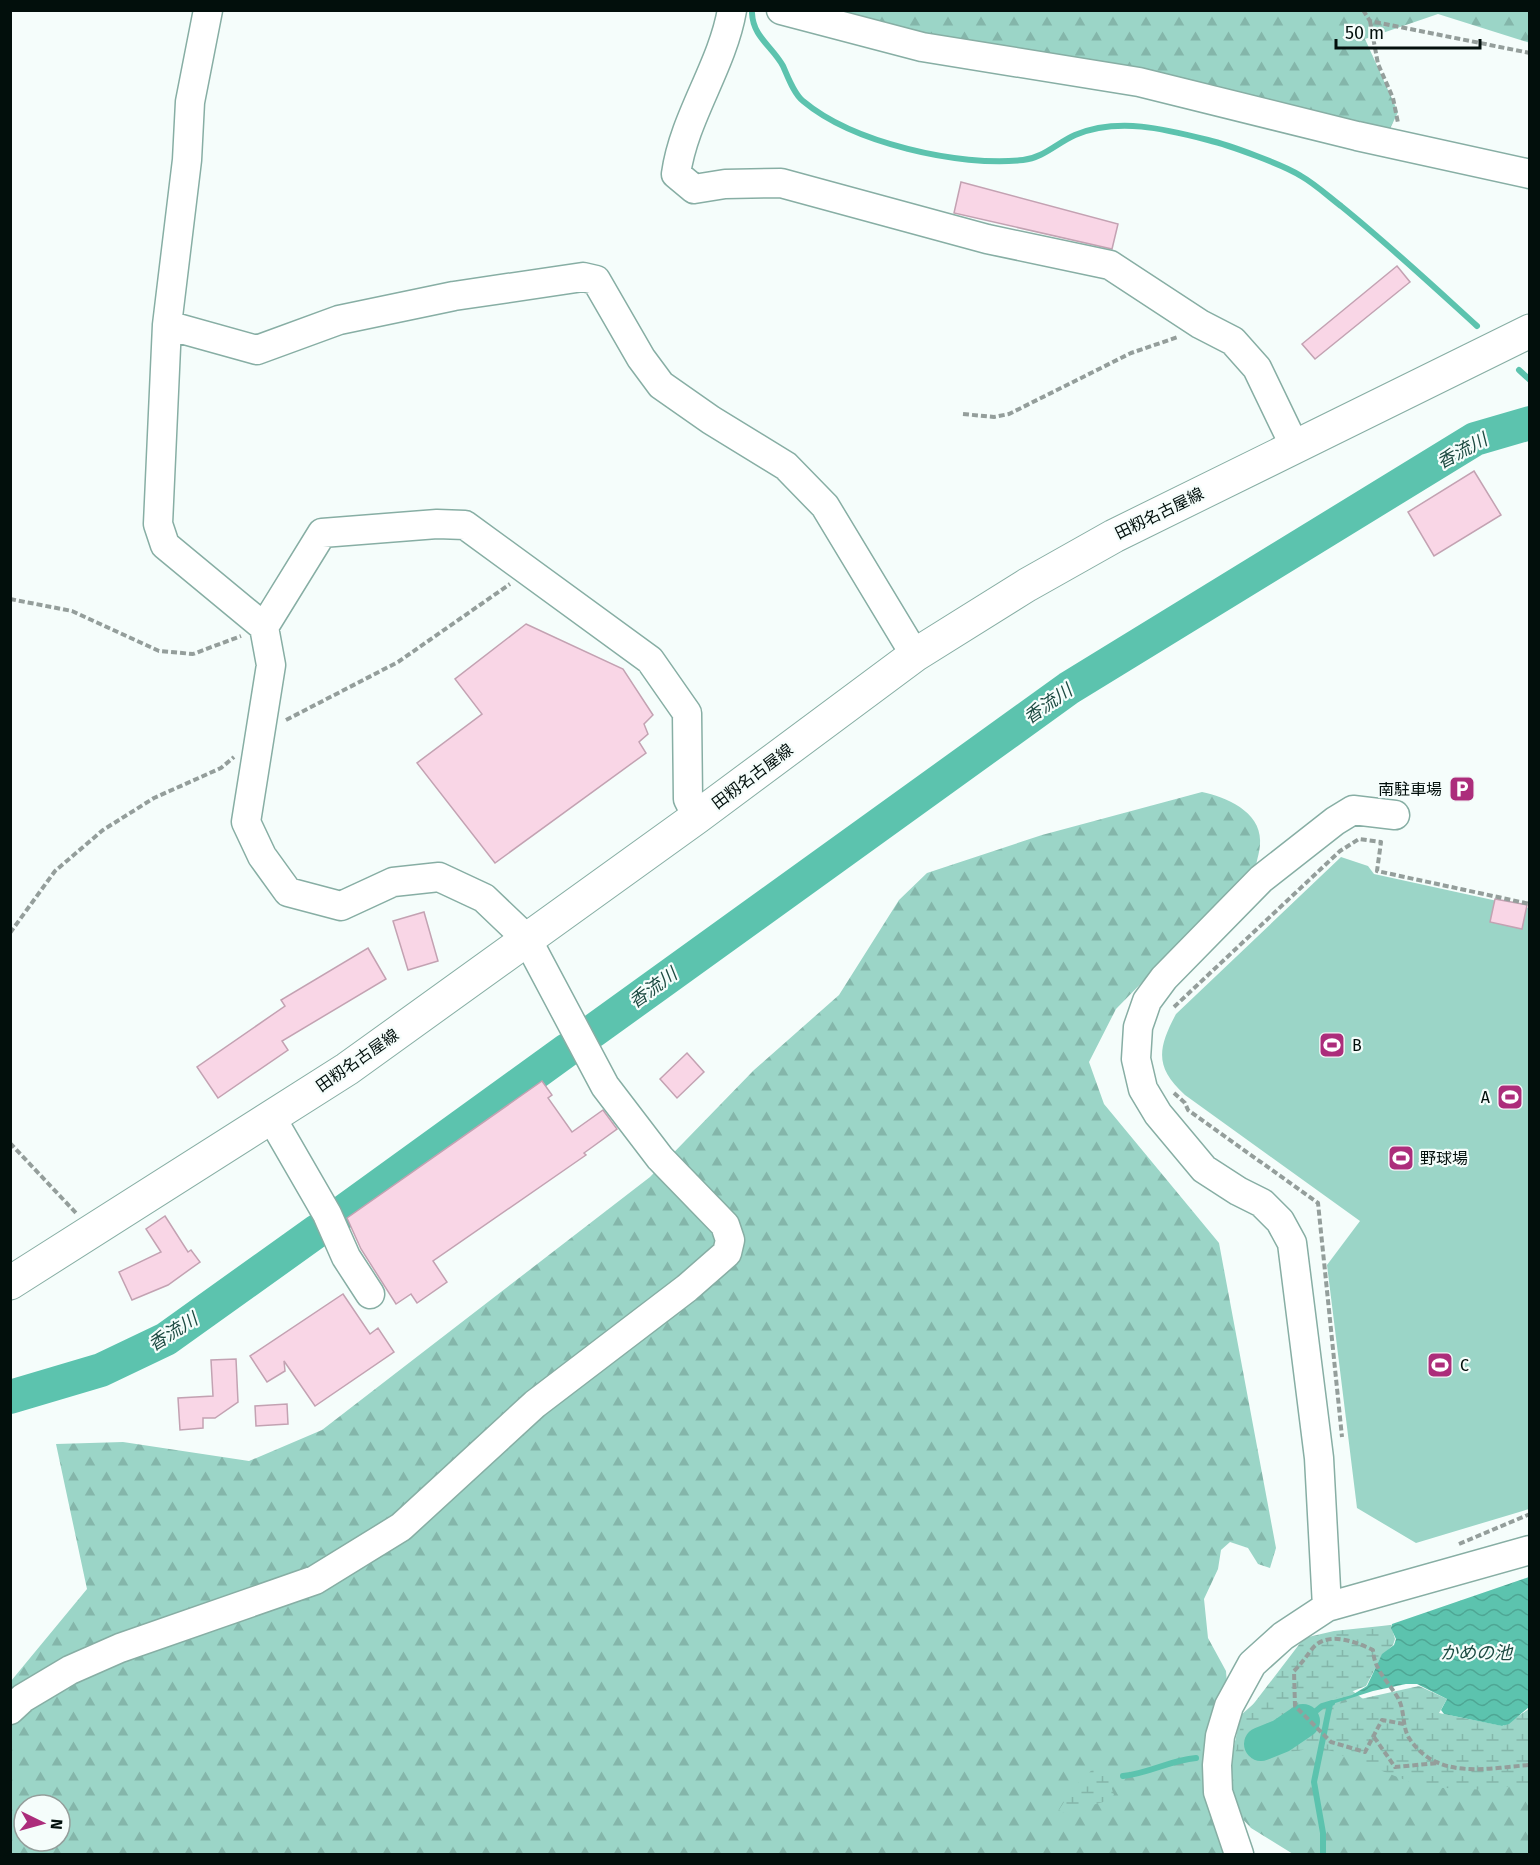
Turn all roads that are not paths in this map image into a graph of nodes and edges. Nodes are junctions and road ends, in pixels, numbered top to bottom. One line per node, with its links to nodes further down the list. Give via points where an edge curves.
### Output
1 (208, 10): 5 (street, via 190,102 188,160)
2 (732, 10): 7 (street, via 716,62 679,151 676,174 694,189 781,183 987,239 1110,265 1233,341 1257,368)
3 (781, 10): 4 (street, via 922,47 1139,82)
4 (1530, 174)
5 (167, 325): 8 (street, via 159,524 165,544); 9 (street, via 257,350 339,320 454,296 583,277 596,280 661,385 786,466 825,506)
6 (1530, 331): 7 (main road, 田籾名古屋線)
7 (1295, 447): 9 (main road, 田籾名古屋線, via 1114,536)
8 (264, 627): 11 (street, via 322,533 465,525 650,660 687,712 688,799); 12 (street, via 271,665 246,822 262,856 288,891 341,906 393,882 439,877 484,898)
9 (915, 655): 11 (main road, 田籾名古屋線)
10 (1395, 815): 17 (street, via 1353,810 1261,879 1164,978 1147,1000 1138,1027 1136,1059 1143,1089 1158,1114 1204,1168 1262,1203 1280,1221 1292,1243 1319,1458)
11 (697, 817): 12 (main road, 田籾名古屋線)
12 (527, 939): 13 (main road, 田籾名古屋線, via 347,1069); 18 (street, via 605,1086 660,1158 725,1225 730,1240 727,1252 687,1288 535,1404 400,1527 365,1550 315,1580 120,1648 70,1670)
13 (271, 1117): 14 (main road, 田籾名古屋線); 15 (street)
14 (10, 1283)
15 (370, 1294)
16 (1530, 1550): 17 (street)
17 (1327, 1607): 19 (street, via 1283,1636 1252,1664 1229,1706 1220,1736 1218,1792)
18 (10, 1710)
19 (1239, 1854)

